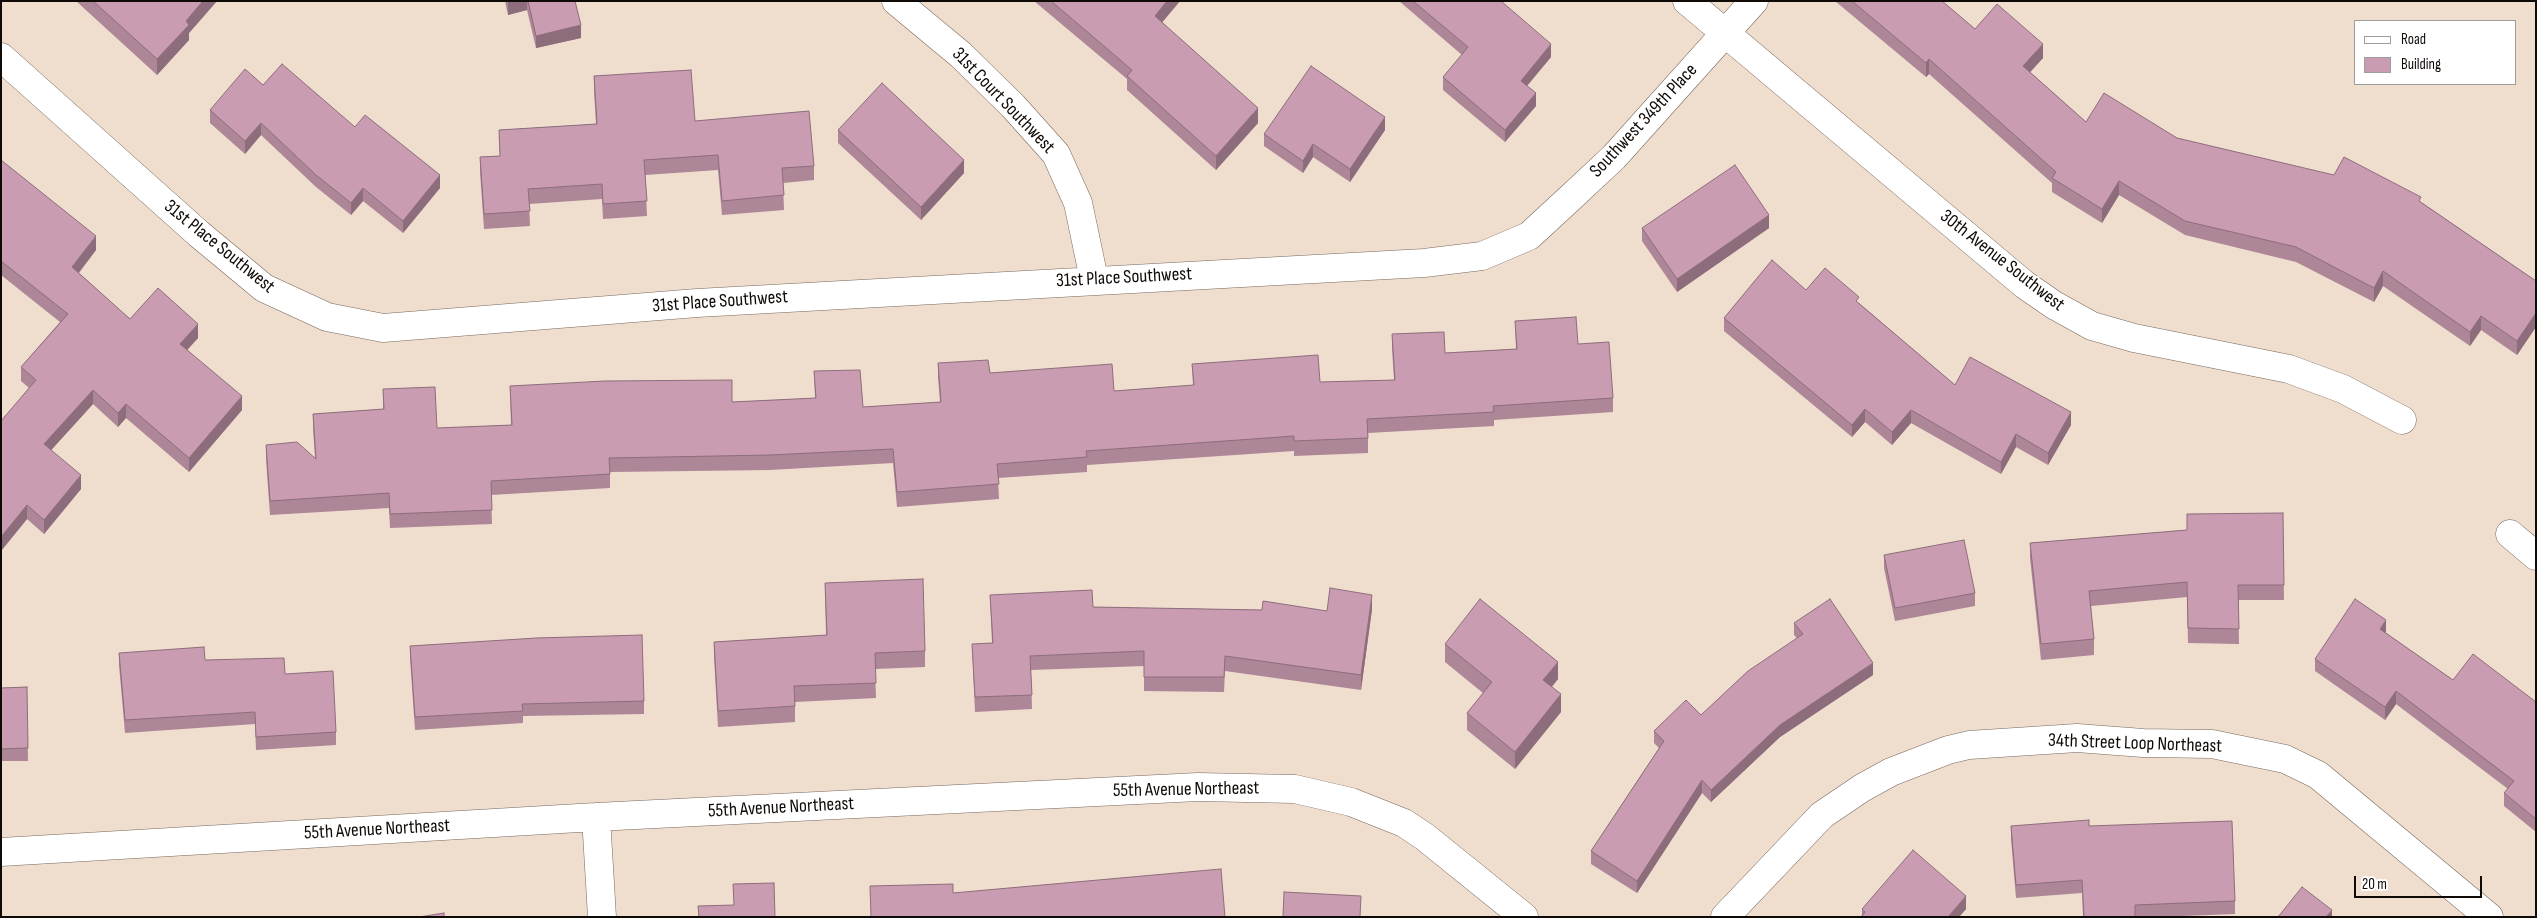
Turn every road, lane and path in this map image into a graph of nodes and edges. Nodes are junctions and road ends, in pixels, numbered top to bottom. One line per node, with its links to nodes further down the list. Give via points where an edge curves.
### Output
1 (896, 1): 7 (street, 31st Court Southwest, via 961,56 1056,154 1078,203)
2 (1687, 1): 4 (street, 30th Avenue Southwest)
3 (1754, 1): 4 (street, Southwest 349th Place)
4 (1725, 34): 6 (street, Southwest 349th Place, via 1614,157); 8 (street, 30th Avenue Southwest, via 2054,305 2092,326 2134,338 2289,369 2343,389)
5 (1, 57): 7 (street, 31st Place Southwest, via 264,288 327,317 383,328 697,303)
6 (1529, 236): 7 (street, 31st Place Southwest, via 1482,256 1424,263)
7 (1094, 279)
8 (2402, 420)
9 (2510, 534): 10 (street)
10 (2536, 556)
11 (596, 817): 12 (street, 55th Avenue Northeast); 13 (street); 14 (street, 55th Avenue Northeast, via 1198,787 1295,789 1350,802 1404,824 1425,837)
12 (1, 852)
13 (602, 917)
14 (1524, 917)
15 (1725, 917): 16 (street, 34th Street Loop Northeast, via 1822,815 1890,772 1969,745 2077,738 2212,744 2285,759 2318,776)
16 (2490, 917)

